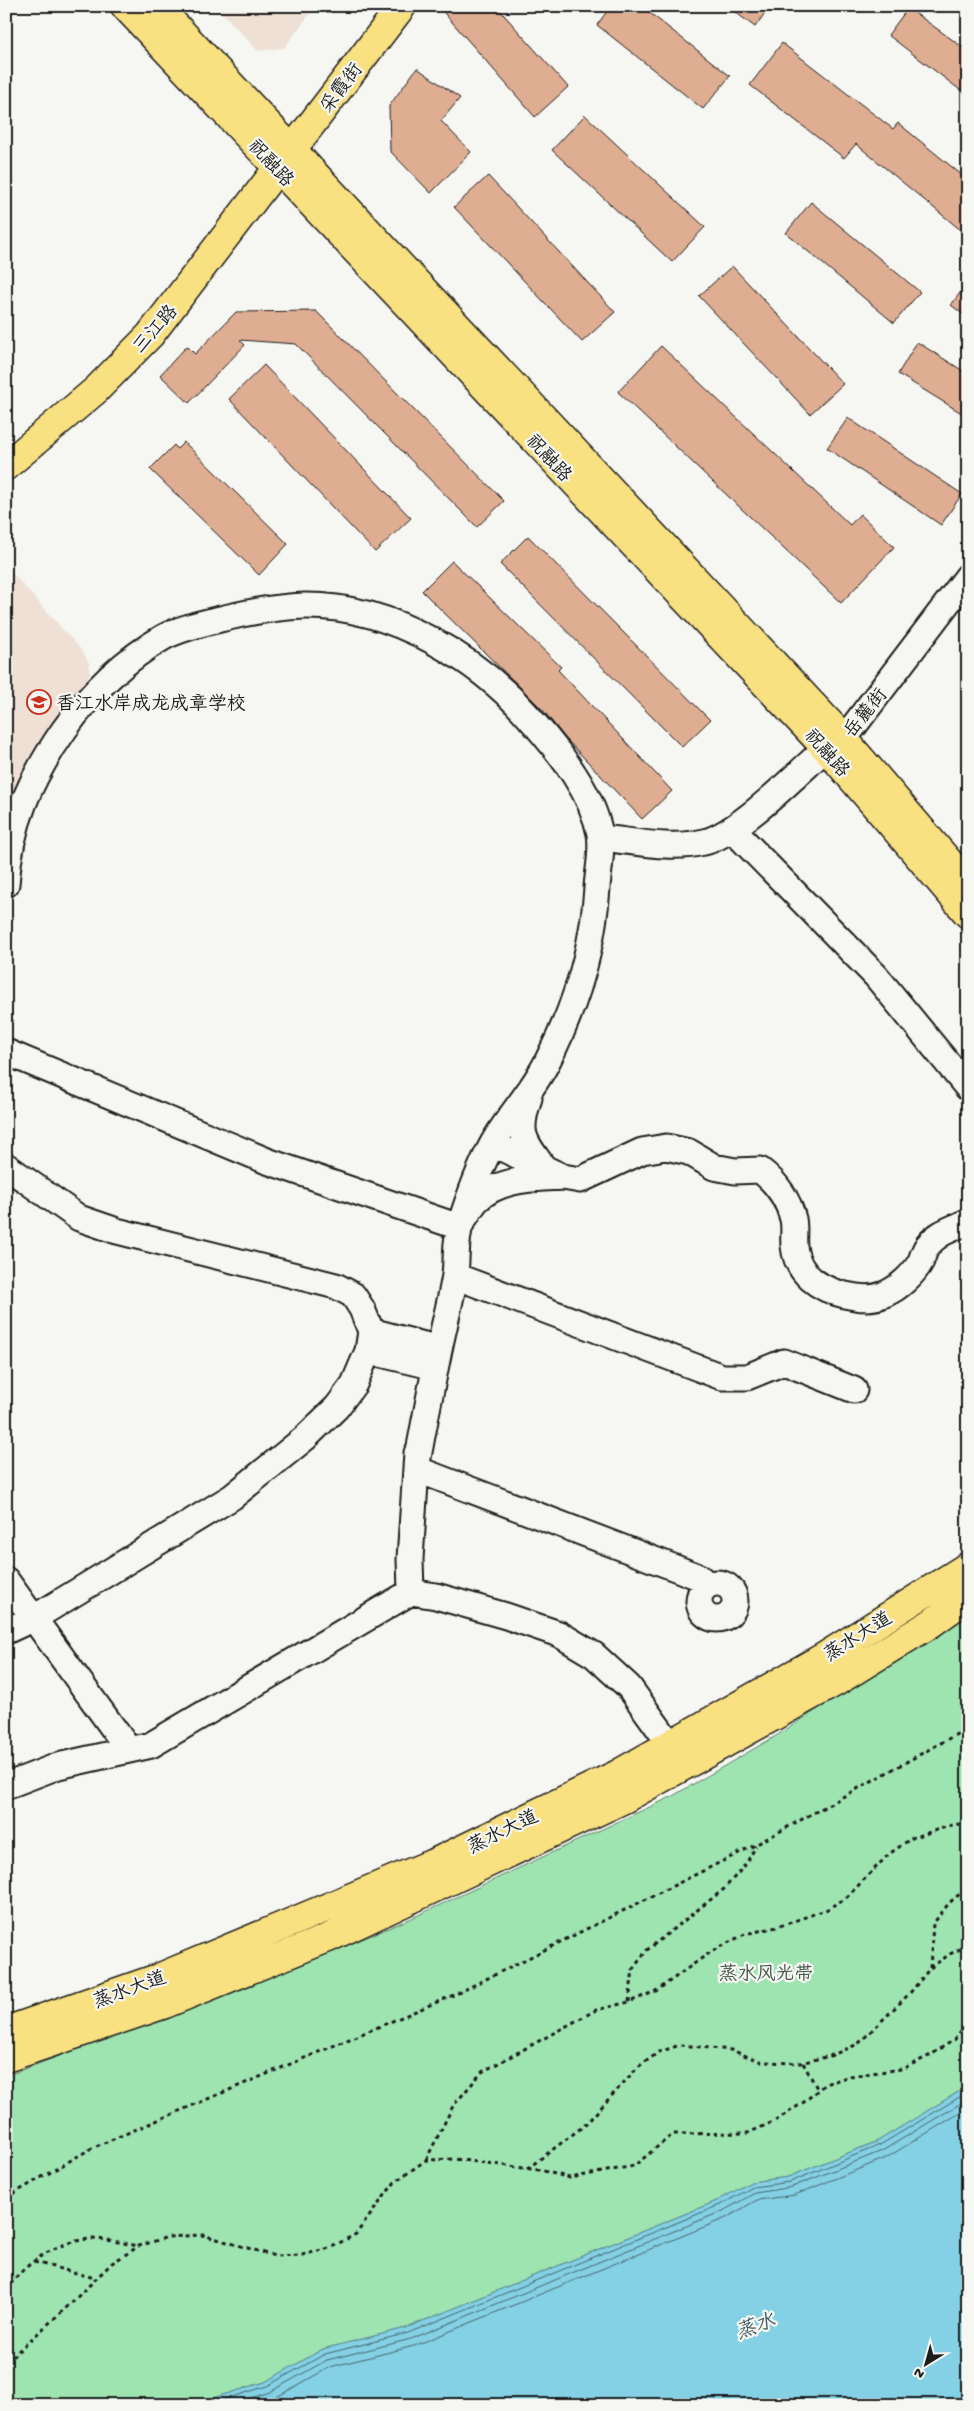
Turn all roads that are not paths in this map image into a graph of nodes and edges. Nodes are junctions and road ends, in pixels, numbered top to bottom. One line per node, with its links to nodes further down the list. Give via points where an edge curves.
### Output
1 (125, 6): 5 (main road, 祝融路)
2 (158, 6): 5 (main road, 祝融路)
3 (383, 6): 5 (main road, 采霞街)
4 (402, 6): 5 (main road, 采霞街)
5 (280, 154): 6 (main road, 三江路, via 140,324 88,378); 7 (main road, 三江路, via 150,335 96,390); 10 (main road, 祝融路)
6 (6, 449)
7 (6, 466)
8 (968, 559): 10 (street, 岳麓街)
9 (968, 576): 10 (street, 岳麓街)
10 (836, 739): 11 (street); 14 (main road, 祝融路); 15 (main road, 祝融路)
11 (732, 829): 12 (street, via 706,842 681,845); 18 (street, via 876,976)
12 (601, 838): 13 (street, via 595,815 579,784 548,738 518,702 449,648 403,626 354,612 299,607 258,610 166,636 116,671 81,707 30,785 8,852); 17 (street, via 595,914 580,983 547,1063)
13 (6, 884)
14 (968, 884)
15 (968, 914)
16 (6, 1052): 24 (street, via 267,1161)
17 (532, 1086): 19 (street); 21 (street, via 522,1118 523,1135)
18 (968, 1088)
19 (493, 1144): 21 (street); 22 (street)
20 (6, 1166): 26 (street, via 79,1218 117,1231 336,1286 353,1295 362,1310)
21 (554, 1173): 22 (street, via 520,1169); 23 (street, via 580,1180 642,1151 666,1147 689,1152 714,1168 760,1170 773,1180 785,1197 793,1220 794,1248 800,1266 814,1283 835,1293 861,1299 884,1295 904,1282 920,1263 928,1245 941,1233); 24 (street, via 503,1184 486,1193)
22 (476, 1182): 24 (street)
23 (968, 1221)
24 (459, 1227): 25 (street)
25 (455, 1276): 27 (street); 28 (street, via 722,1377 747,1377 784,1362)
26 (370, 1341): 27 (street); 35 (street, via 354,1384 337,1407 305,1438 232,1497)
27 (432, 1357): 29 (street, via 420,1412)
28 (854, 1390)
29 (416, 1469): 32 (street, via 699,1578); 33 (street)
30 (968, 1566): 37 (main road, 蒸水大道, via 822,1658)
31 (6, 1580): 35 (street)
32 (708, 1585)
33 (411, 1592): 37 (street, via 436,1596 559,1634 594,1655 629,1687); 38 (street, via 151,1745)
34 (968, 1596): 41 (main road, 蒸水大道, via 930,1624 834,1683 624,1799 328,1938 165,2004)
35 (34, 1618): 36 (street); 38 (street)
36 (6, 1631)
37 (670, 1744): 40 (main road, 蒸水大道, via 618,1774 436,1862 158,1978)
38 (129, 1750): 39 (street, via 58,1766)
39 (6, 1786)
40 (6, 2031)
41 (6, 2058)

